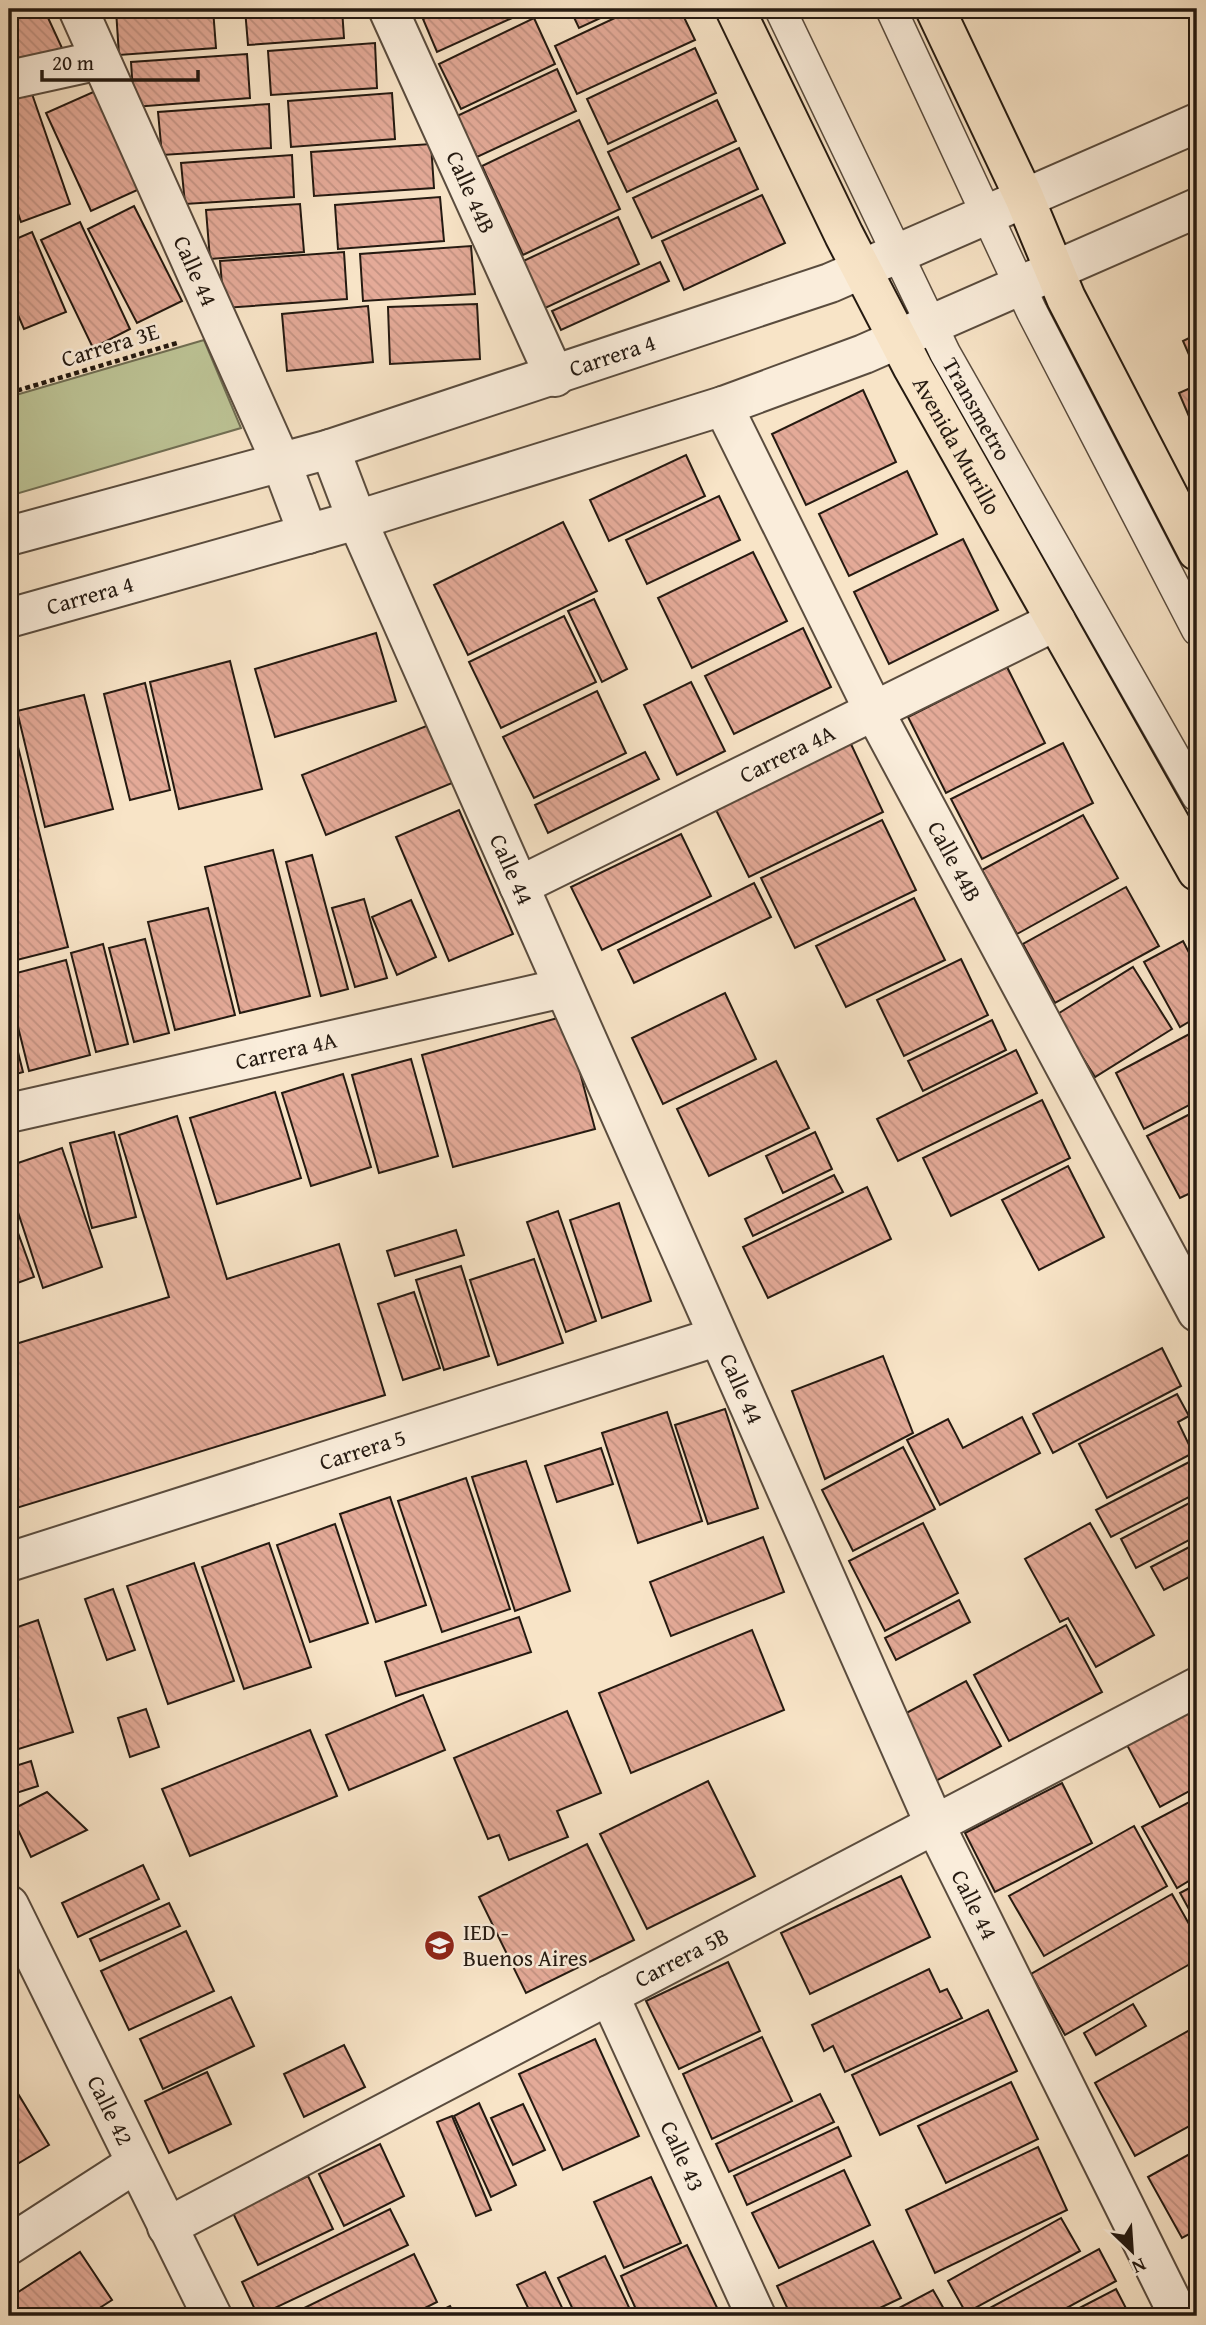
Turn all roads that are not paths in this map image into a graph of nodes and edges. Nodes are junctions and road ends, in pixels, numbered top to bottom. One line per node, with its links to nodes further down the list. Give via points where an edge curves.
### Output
1 (78, 9): 7 (street, Calle 44)
2 (387, 9): 18 (street, Calle 44B)
3 (735, 9): 14 (main road, Avenida Murillo)
4 (780, 9): 13 (lane, Transmetro)
5 (891, 9): 12 (lane)
6 (935, 9): 10 (main road)
7 (100, 60): 8 (street); 21 (street, Calle 44)
8 (9, 80)
9 (1197, 123): 10 (street, Carrera 4)
10 (1024, 197): 12 (street, Carrera 4); 15 (main road)
11 (1197, 208): 15 (street, Carrera 4)
12 (987, 213): 13 (street, Carrera 4); 16 (lane)
13 (896, 253): 14 (street, Carrera 4); 17 (lane, Transmetro)
14 (860, 269): 17 (main road, Avenida Murillo); 18 (street, Carrera 4)
15 (1054, 271): 16 (street, Carrera 4); 25 (main road)
16 (1019, 284): 17 (street, Carrera 4); 28 (lane)
17 (914, 331): 19 (street, Carrera 4); 27 (main road, Avenida Murillo); 30 (lane, Transmetro, via 1084,602)
18 (555, 377): 20 (street, Carrera 4)
19 (723, 406): 22 (street, Carrera 4); 29 (street, Calle 44B)
20 (330, 449): 21 (street, Carrera 4); 22 (street, Calle 44)
21 (281, 462): 23 (street, Calle 44); 24 (street, Carrera 4)
22 (357, 520): 23 (street, Carrera 4); 32 (street, Calle 44)
23 (308, 534): 26 (street, Carrera 4)
24 (9, 536)
25 (1197, 551)
26 (9, 618)
27 (1056, 621): 29 (street, Carrera 4A); 31 (main road, Avenida Murillo)
28 (1197, 630)
29 (874, 711): 32 (street, Carrera 4A); 35 (street, Calle 44B)
30 (1197, 796)
31 (1197, 871)
32 (519, 887): 33 (street, Calle 44)
33 (564, 988): 34 (street, Carrera 4A); 36 (street, Calle 44)
34 (9, 1113)
35 (1197, 1312)
36 (716, 1337): 37 (street, Carrera 5); 39 (street, Calle 44)
37 (9, 1562)
38 (1197, 1687): 39 (street, Carrera 5B)
39 (935, 1825): 41 (street, Carrera 5B); 47 (street, Calle 44)
40 (9, 1905): 42 (street, Calle 42)
41 (609, 1995): 43 (street, Carrera 5B); 46 (street, Calle 43)
42 (136, 2163): 43 (street, Calle 42); 44 (street)
43 (167, 2227): 45 (street, Calle 42)
44 (9, 2245)
45 (212, 2316)
46 (756, 2316)
47 (1179, 2316)

